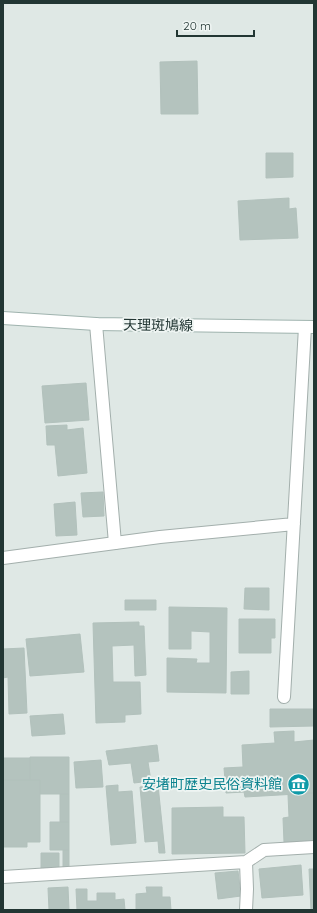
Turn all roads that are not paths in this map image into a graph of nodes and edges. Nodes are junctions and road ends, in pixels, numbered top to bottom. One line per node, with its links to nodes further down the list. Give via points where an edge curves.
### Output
1 (3, 318): 2 (street, 天理斑鳩線)
2 (96, 324): 3 (street, 天理斑鳩線); 5 (street)
3 (310, 327): 4 (street)
4 (294, 524): 5 (street); 7 (street)
5 (115, 543): 6 (street)
6 (3, 558)
7 (284, 697)
8 (314, 847): 9 (street, via 264,850)
9 (246, 862): 10 (street); 11 (street)
10 (3, 877)
11 (246, 910)

